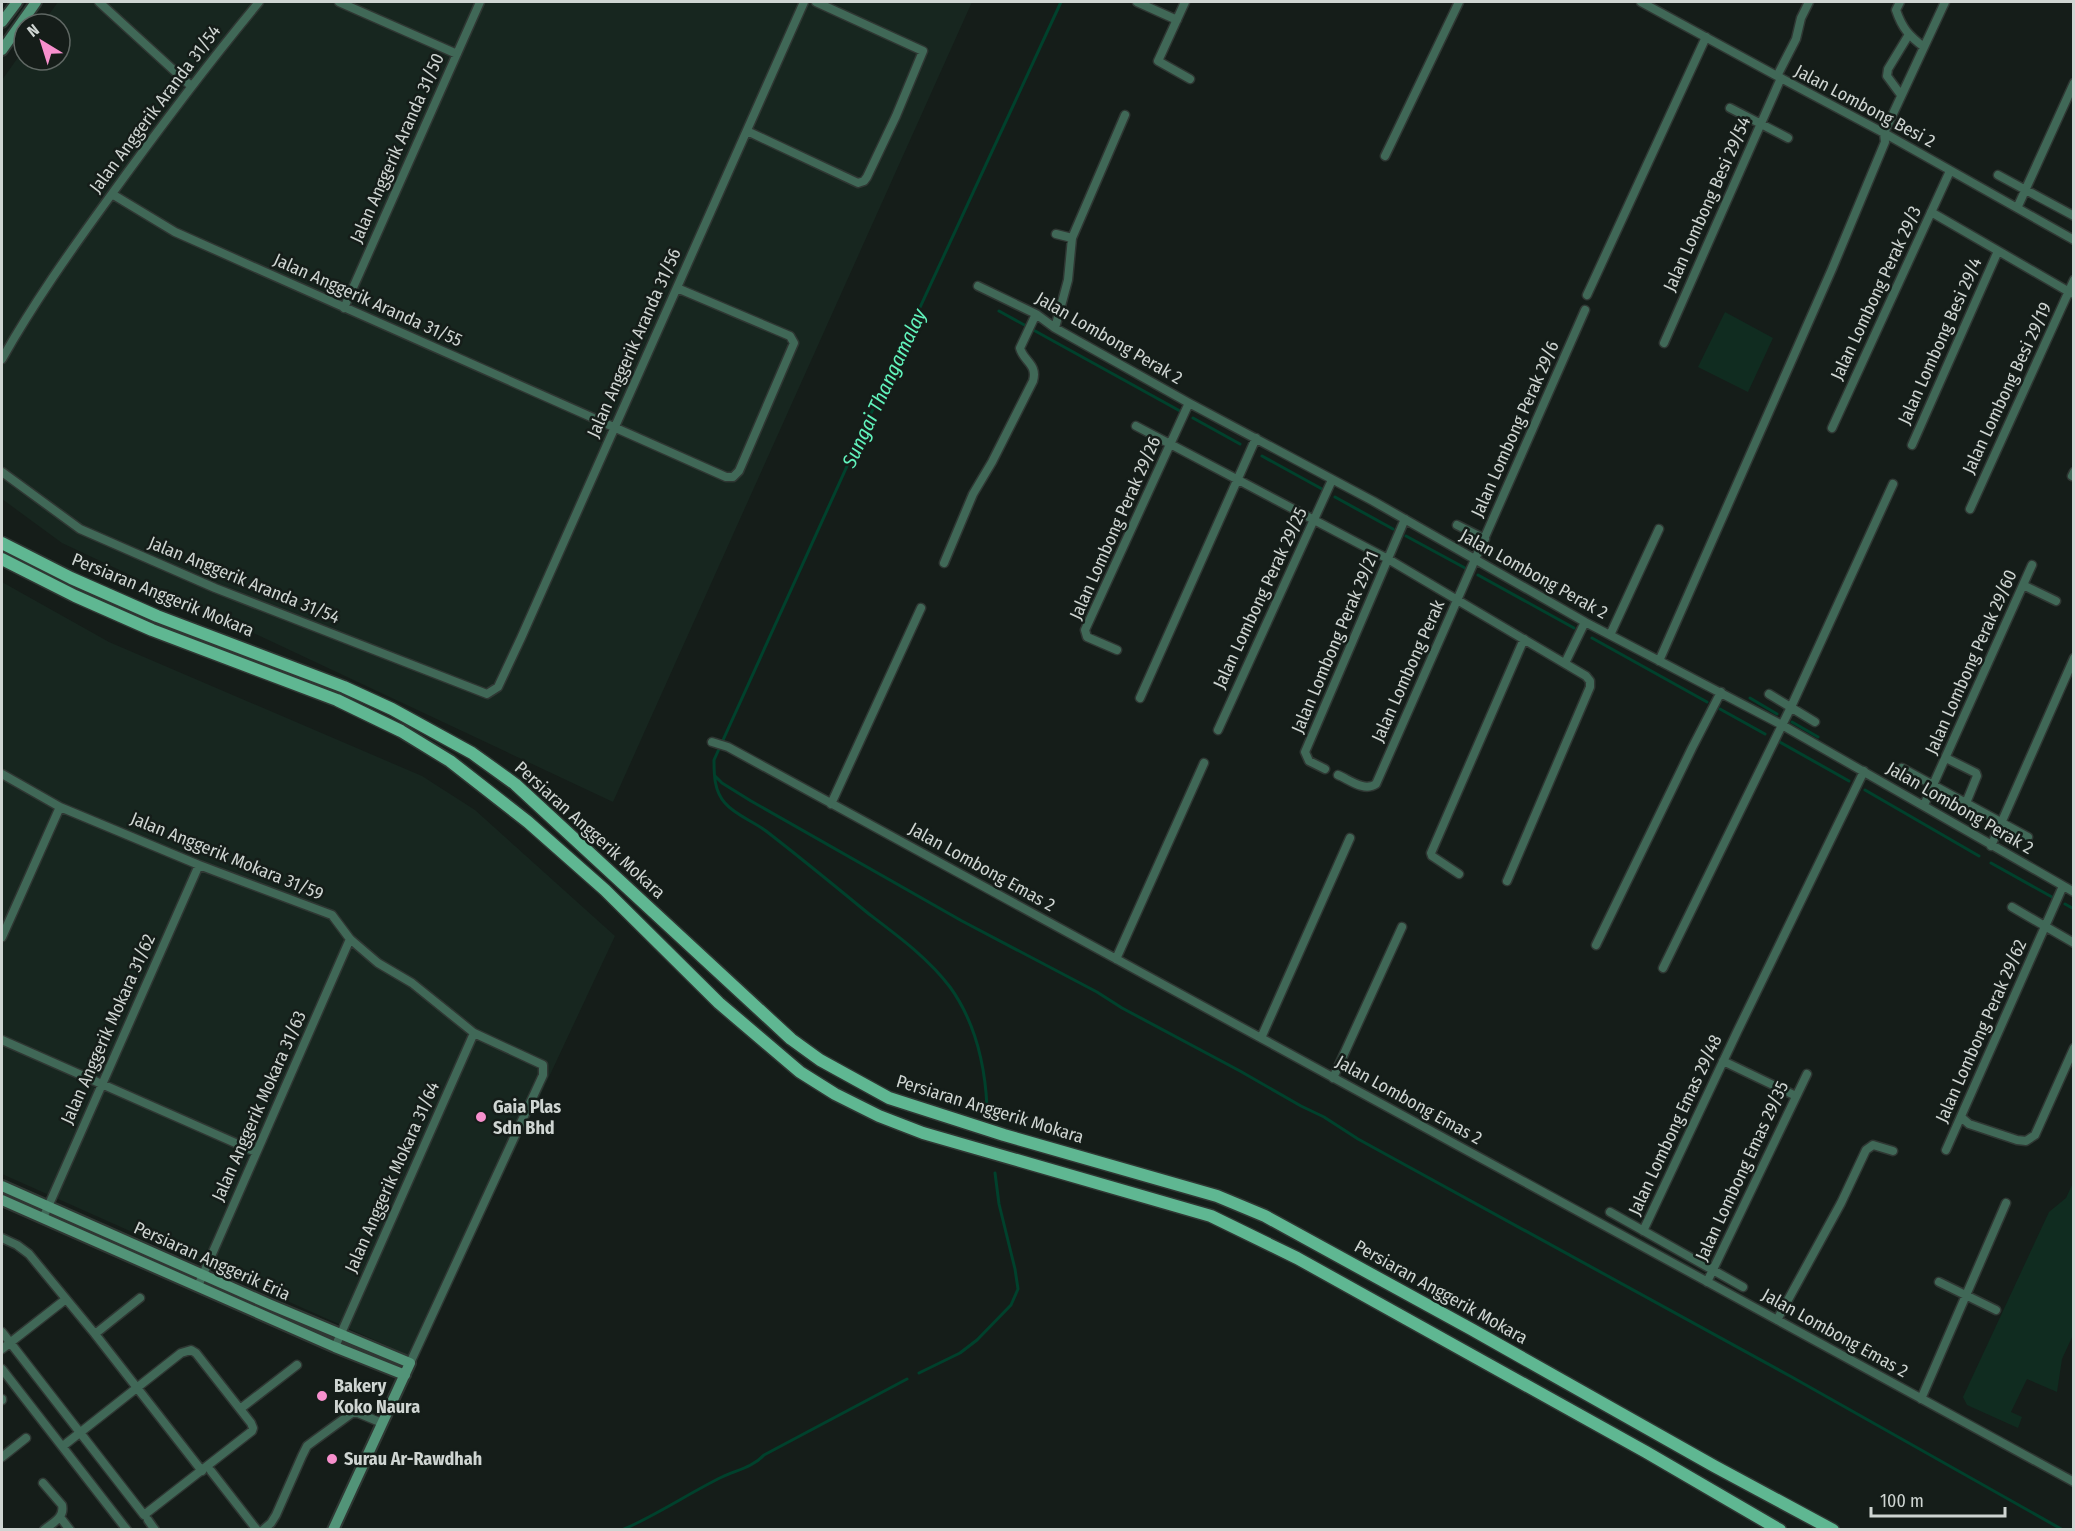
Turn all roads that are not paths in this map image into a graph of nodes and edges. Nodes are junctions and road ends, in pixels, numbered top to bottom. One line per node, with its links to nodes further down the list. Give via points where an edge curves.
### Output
1 (16, 2): 18 (street)
2 (36, 2): 22 (street)
3 (99, 2): 27 (street)
4 (259, 2): 27 (street, Jalan Anggerik Aranda 31/54)
5 (339, 2): 23 (street)
6 (480, 2): 23 (street, Jalan Anggerik Aranda 31/50)
7 (804, 2): 32 (street, Jalan Anggerik Aranda 31/56)
8 (816, 2): 32 (street, via 923,51 867,177 864,182 855,182)
9 (1137, 2): 17 (street)
10 (1185, 2): 17 (street)
11 (1459, 2): 35 (street)
12 (1641, 2): 20 (street, Jalan Lombong Besi 2)
13 (1809, 2): 24 (street, Jalan Lombong Besi 29/54)
14 (1900, 2): 19 (street, via 1896,10)
15 (1934, 2): 16 (street)
16 (1943, 5): 21 (street)
17 (1177, 20): 25 (street, via 1158,61)
18 (2, 22)
19 (1908, 36): 21 (street); 28 (street, via 1887,76)
20 (1706, 37): 24 (street, Jalan Lombong Besi 2); 51 (street)
21 (1923, 47): 28 (street)
22 (2, 50)
23 (457, 54): 52 (street, Jalan Anggerik Aranda 31/50)
24 (1779, 77): 31 (street, Jalan Lombong Besi 29/54); 33 (street, Jalan Lombong Besi 2)
25 (1190, 79)
26 (2073, 83): 38 (street)
27 (191, 86): 39 (street, Jalan Anggerik Aranda 31/54)
28 (1901, 94): 33 (street)
29 (1730, 108): 31 (street)
30 (1125, 115): 44 (street)
31 (1761, 123): 34 (street); 56 (street, Jalan Lombong Besi 29/54)
32 (747, 131): 49 (street, Jalan Anggerik Aranda 31/56)
33 (1884, 133): 36 (street, Jalan Lombong Besi 2); 90 (street, via 1885,142 1832,269)
34 (1788, 138)
35 (1385, 156)
36 (1950, 171): 40 (street, Jalan Lombong Besi 2); 41 (street, Jalan Lombong Perak 29/3)
37 (1998, 175): 38 (street)
38 (2024, 190): 40 (street); 42 (street)
39 (112, 194): 52 (street, Jalan Anggerik Aranda 31/55, via 175,231); 57 (street, Jalan Anggerik Aranda 31/54, via 54,275)
40 (2018, 206): 45 (street, Jalan Lombong Besi 2)
41 (1931, 212): 46 (street); 60 (street, Jalan Lombong Perak 29/3)
42 (2073, 216)
43 (1056, 234): 44 (street)
44 (1072, 238): 55 (street, via 1068,280)
45 (2073, 240)
46 (1998, 251): 50 (street); 64 (street, Jalan Lombong Besi 29/4)
47 (2073, 280): 50 (street, Jalan Lombong Besi 29/19)
48 (978, 286): 54 (street, Jalan Lombong Perak 2)
49 (677, 288): 61 (street, Jalan Anggerik Aranda 31/56); 61 (street, Jalan Anggerik Aranda 31/55, via 794,339 739,471 726,477)
50 (2071, 293): 69 (street, Jalan Lombong Besi 29/19)
51 (1587, 295)
52 (345, 308): 61 (street, Jalan Anggerik Aranda 31/55)
53 (1585, 310): 74 (street, Jalan Lombong Perak 29/6)
54 (1034, 318): 55 (street, Jalan Lombong Perak 2); 79 (street, via 1020,348 1033,367 1033,381 973,494)
55 (1055, 328): 58 (street, Jalan Lombong Perak 2)
56 (1664, 343)
57 (2, 359)
58 (1189, 403): 62 (street, Jalan Lombong Perak 2); 63 (street, Jalan Lombong Perak 29/26)
59 (1136, 426): 63 (street)
60 (1832, 428)
61 (614, 429): 93 (street, Jalan Anggerik Aranda 31/56, via 498,687)
62 (1256, 438): 66 (street); 67 (street, Jalan Lombong Perak 2)
63 (1170, 444): 66 (street); 88 (street, Jalan Lombong Perak 29/26, via 1085,630 1087,637)
64 (1912, 445)
65 (2, 472): 93 (street, Jalan Anggerik Aranda 31/54, via 80,529 215,588)
66 (1238, 480): 71 (street); 95 (street)
67 (1332, 480): 70 (street, Jalan Lombong Perak 2); 71 (street, Jalan Lombong Perak 29/25)
68 (1893, 484): 96 (street)
69 (1970, 509)
70 (1405, 519): 77 (street, Jalan Lombong Perak 29/21); 78 (street, Jalan Lombong Perak 2)
71 (1314, 520): 77 (street); 99 (street, Jalan Lombong Perak 29/25)
72 (1457, 525): 74 (street)
73 (1659, 529): 86 (street)
74 (1485, 539): 78 (street, Jalan Lombong Perak 29/6)
75 (2, 543): 194 (main road, Persiaran Anggerik Mokara, via 157,616 344,687 472,753 542,808 791,1039 820,1060 889,1098 1216,1196 1265,1216)
76 (2, 559): 193 (main road, Persiaran Anggerik Mokara, via 152,630 338,700 450,761 528,822 605,890 719,1003 800,1072 835,1094 923,1133 1211,1216 1338,1280)
77 (1388, 559): 82 (street); 104 (street, Jalan Lombong Perak 29/21, via 1305,752 1309,761)
78 (1476, 561): 82 (street, Jalan Lombong Perak); 85 (street, Jalan Lombong Perak 2)
79 (944, 564)
80 (2032, 565): 81 (street, Jalan Lombong Perak 29/60)
81 (2023, 585): 83 (street); 101 (street, Jalan Lombong Perak 29/60)
82 (1457, 600): 87 (street); 107 (street, Jalan Lombong Perak, via 1376,784 1365,787)
83 (2056, 601)
84 (921, 608): 110 (street)
85 (1585, 622): 86 (street, Jalan Lombong Perak 2); 91 (street)
86 (1610, 635): 90 (street, Jalan Lombong Perak 2)
87 (1524, 639): 91 (street); 118 (street, via 1431,853)
88 (1117, 650)
89 (2073, 658): 113 (street)
90 (1659, 661): 92 (street, Jalan Lombong Perak 2)
91 (1565, 663): 119 (street, via 1586,676 1590,687)
92 (1721, 692): 98 (street, Jalan Lombong Perak 2); 128 (street)
93 (488, 694)
94 (1769, 694): 96 (street)
95 (1140, 698)
96 (1791, 707): 97 (street); 98 (street)
97 (1815, 722)
98 (1782, 725): 105 (street, Jalan Lombong Perak 2); 130 (street)
99 (1218, 730)
100 (712, 742): 110 (street, Jalan Lombong Emas 2)
101 (1946, 758): 108 (street, Jalan Lombong Perak 29/60); 109 (street, via 1976,773)
102 (1204, 763): 129 (street)
103 (1902, 768): 108 (street)
104 (1325, 769)
105 (1864, 771): 111 (street, Jalan Lombong Perak 2); 135 (street, Jalan Lombong Emas 29/48)
106 (2, 774): 112 (street, Jalan Anggerik Mokara 31/59)
107 (1338, 775)
108 (1933, 786): 109 (street); 111 (street, Jalan Lombong Perak 29/60)
109 (1966, 803): 113 (street)
110 (831, 804): 129 (street, Jalan Lombong Emas 2)
111 (1923, 806): 116 (street, Jalan Lombong Perak 2)
112 (60, 807): 117 (street, Jalan Anggerik Mokara 31/59); 125 (street)
113 (2001, 822): 114 (street); 116 (street)
114 (2028, 837)
115 (1350, 838): 132 (street)
116 (1991, 846): 120 (street, Jalan Lombong Perak 2)
117 (199, 864): 126 (street, Jalan Anggerik Mokara 31/59, via 332,915); 138 (street, Jalan Anggerik Mokara 31/62)
118 (1459, 874)
119 (1507, 881)
120 (2063, 886): 121 (street, Jalan Lombong Perak 2); 123 (street, Jalan Lombong Perak 29/62)
121 (2073, 892)
122 (2012, 907): 123 (street)
123 (2046, 926): 127 (street); 140 (street, Jalan Lombong Perak 29/62)
124 (1402, 927): 137 (street)
125 (2, 937)
126 (350, 939): 131 (street, Jalan Anggerik Mokara 31/59); 143 (street, Jalan Anggerik Mokara 31/63)
127 (2073, 943)
128 (1596, 945)
129 (1116, 959): 132 (street, Jalan Lombong Emas 2)
130 (1663, 968)
131 (474, 1033): 165 (street, Jalan Anggerik Mokara 31/64); 169 (street, Jalan Anggerik Mokara 31/59, via 538,1062 543,1065 543,1072)
132 (1261, 1038): 137 (street, Jalan Lombong Emas 2)
133 (2, 1040): 138 (street)
134 (2073, 1048): 140 (street, via 2035,1135 2026,1141 1969,1124)
135 (1723, 1061): 139 (street); 150 (street, Jalan Lombong Emas 29/48)
136 (1807, 1074): 139 (street, Jalan Lombong Emas 29/35)
137 (1333, 1078): 154 (street, Jalan Lombong Emas 2)
138 (102, 1084): 143 (street); 147 (street, Jalan Anggerik Mokara 31/62)
139 (1796, 1096): 152 (street, Jalan Lombong Emas 29/35)
140 (1961, 1117): 141 (street, Jalan Lombong Perak 29/62)
141 (1946, 1150)
142 (1893, 1151): 162 (street, via 1873,1145 1866,1149)
143 (256, 1152): 153 (street, Jalan Anggerik Mokara 31/63)
144 (2, 1186): 147 (street, Persiaran Anggerik Eria)
145 (2, 1200): 149 (street, Persiaran Anggerik Eria)
146 (2006, 1203): 158 (street)
147 (47, 1207): 149 (street, Jalan Anggerik Mokara 31/62); 153 (street, Persiaran Anggerik Eria)
148 (1610, 1212): 150 (street)
149 (43, 1218): 156 (street, Persiaran Anggerik Eria)
150 (1643, 1231): 152 (street)
151 (2, 1238): 160 (street, via 24,1249)
152 (1713, 1270): 154 (street, Jalan Lombong Emas 29/35); 157 (street)
153 (203, 1274): 156 (street, Jalan Anggerik Mokara 31/63); 165 (street, Persiaran Anggerik Eria)
154 (1707, 1282): 162 (street, Jalan Lombong Emas 2)
155 (1939, 1282): 158 (street)
156 (198, 1286): 167 (street, Persiaran Anggerik Eria)
157 (1743, 1287)
158 (1966, 1295): 161 (street); 174 (street)
159 (140, 1298): 164 (street)
160 (66, 1299): 164 (street); 166 (street)
161 (1996, 1310)
162 (1777, 1320): 174 (street, Jalan Lombong Emas 2)
163 (2, 1332): 166 (street)
164 (95, 1334): 173 (street)
165 (339, 1335): 167 (street, Jalan Anggerik Mokara 31/64); 169 (street, Persiaran Anggerik Eria)
166 (10, 1342): 168 (street); 177 (street)
167 (335, 1347): 172 (street, Persiaran Anggerik Eria)
168 (2, 1349)
169 (410, 1363): 172 (street)
170 (297, 1365): 175 (street)
171 (2, 1369): 179 (street)
172 (405, 1375): 176 (street)
173 (136, 1389): 175 (street, via 181,1353 191,1350); 177 (street); 181 (street)
174 (1921, 1399): 182 (street, Jalan Lombong Emas 2)
175 (240, 1409): 181 (street, via 252,1431)
176 (382, 1423): 191 (street, via 352,1413 307,1446 271,1523); 192 (street)
177 (81, 1433): 179 (street); 185 (street)
178 (26, 1438): 180 (street)
179 (63, 1446): 188 (street)
180 (2, 1457)
181 (206, 1471): 185 (street); 190 (street)
182 (2073, 1482)
183 (43, 1483): 184 (street, via 62,1505)
184 (61, 1516): 186 (street); 187 (street)
185 (146, 1517): 189 (street)
186 (44, 1530)
187 (70, 1530)
188 (127, 1530)
189 (156, 1530)
190 (257, 1530)
191 (263, 1530)
192 (333, 1530)
193 (1780, 1530)
194 (1833, 1530)

